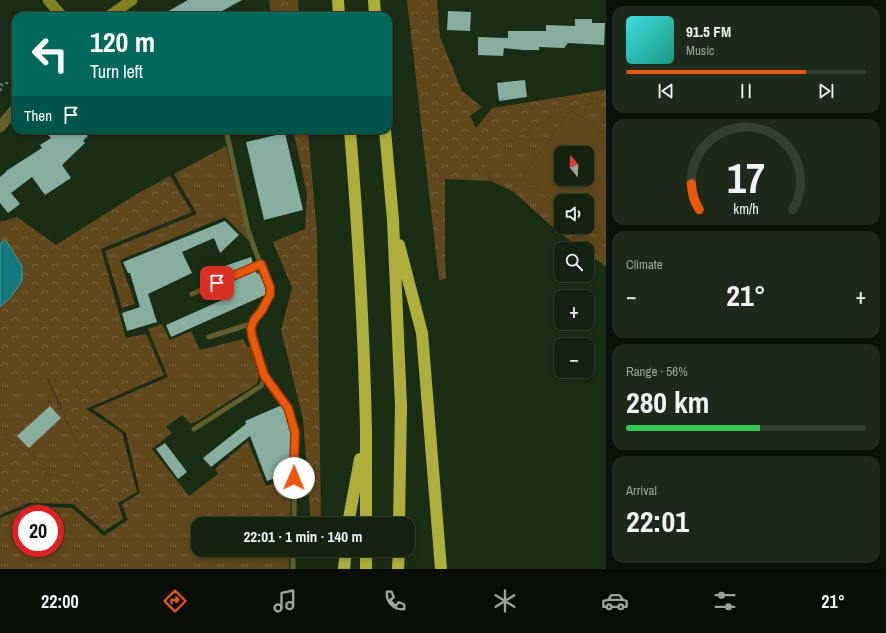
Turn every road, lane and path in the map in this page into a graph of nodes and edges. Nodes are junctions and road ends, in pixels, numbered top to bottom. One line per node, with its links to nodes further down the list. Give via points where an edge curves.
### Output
1 (48, 0): 5 (main road)
2 (132, 0): 6 (main road)
3 (338, 0): 7 (highway)
4 (374, 0): 8 (highway)
5 (58, 12)
6 (116, 12)
7 (339, 12)
8 (376, 12)
9 (2, 84): 10 (path); 11 (path)
10 (12, 84)
11 (0, 91)
12 (12, 113): 13 (street)
13 (0, 127)
14 (227, 134): 18 (lane, via 248,230)
15 (350, 134): 24 (highway)
16 (385, 134): 17 (highway)
17 (393, 220): 28 (highway, via 401,406); 37 (highway, via 422,333)
18 (261, 264): 19 (lane); 20 (lane, via 270,287 270,295)
19 (192, 294)
20 (253, 323): 21 (lane); 22 (lane, via 252,336)
21 (209, 337)
22 (264, 375): 23 (lane, via 261,386); 25 (lane, via 288,408 295,432)
23 (194, 429)
24 (366, 430): 26 (highway); 27 (highway)
25 (294, 517)
26 (349, 517)
27 (366, 517)
28 (399, 517)
29 (293, 557): 33 (lane)
30 (345, 557): 34 (highway)
31 (366, 557): 35 (highway)
32 (399, 557): 36 (highway)
33 (293, 569)
34 (344, 569)
35 (366, 569)
36 (398, 569)
37 (441, 569)

